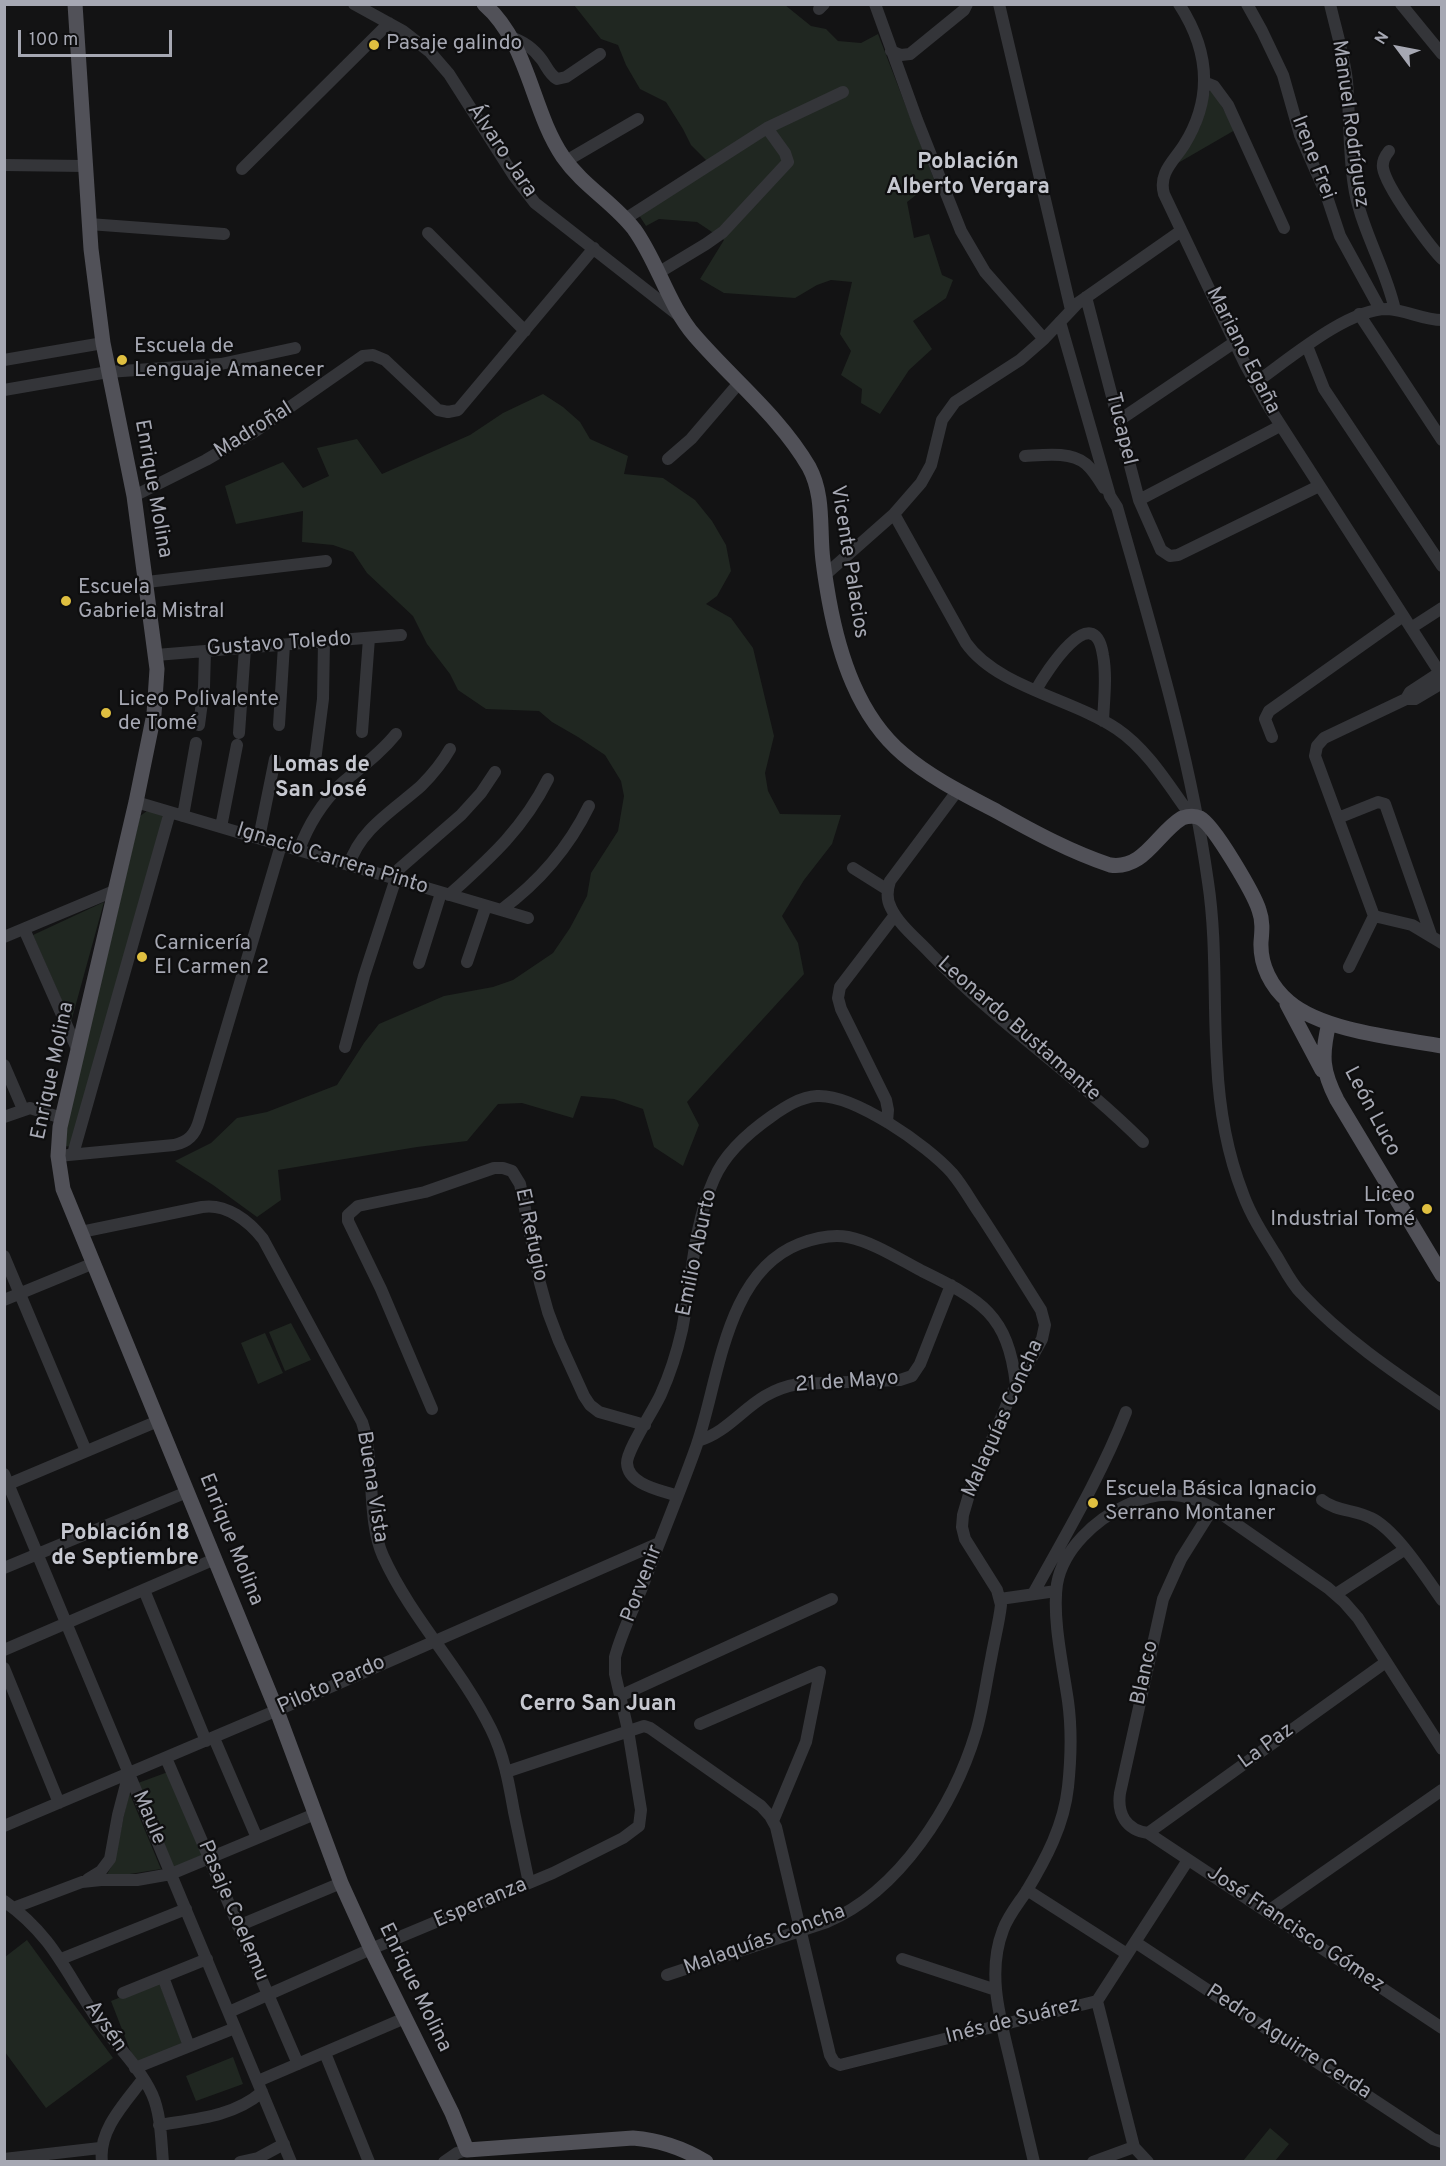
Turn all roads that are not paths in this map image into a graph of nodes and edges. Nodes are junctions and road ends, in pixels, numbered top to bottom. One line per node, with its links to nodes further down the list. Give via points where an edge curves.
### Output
1 (75, 4): 23 (main road, Enrique Molina)
2 (354, 4): 11 (street, Álvaro Jara)
3 (484, 4): 12 (main road, Vicente Palacios)
4 (875, 4): 13 (street)
5 (999, 4): 36 (street)
6 (1179, 4): 16 (street, Mariano Egaña, via 1198,39)
7 (1247, 4): 35 (street, Irene Frei, via 1282,75 1300,135 1340,236)
8 (1330, 4): 37 (street, Manuel Rodríguez, via 1345,69 1358,207)
9 (1401, 4): 15 (street)
10 (967, 6): 13 (street, via 910,54)
11 (389, 23): 24 (street); 31 (street, Álvaro Jara, via 440,62 514,176 536,202)
12 (510, 37): 14 (street, via 528,46 557,79); 21 (main road, Vicente Palacios, via 554,142)
13 (891, 51): 43 (street, via 968,246 985,272)
14 (600, 54)
15 (1442, 54)
16 (1204, 82): 27 (street, via 1214,86 1228,105); 28 (street, Mariano Egaña, via 1194,126 1162,181)
17 (843, 92): 19 (street)
18 (638, 118): 21 (street)
19 (767, 128): 25 (street); 33 (street, via 788,162 723,232)
20 (1389, 151): 32 (street, via 1383,163 1384,173 1410,217)
21 (566, 161): 25 (main road, Vicente Palacios)
22 (4, 165): 23 (street)
23 (85, 166): 26 (main road, Enrique Molina)
24 (242, 169)
25 (624, 219): 33 (main road, Vicente Palacios, via 640,238)
26 (89, 224): 30 (street); 45 (main road, Enrique Molina)
27 (1284, 228)
28 (1181, 231): 34 (street); 44 (street, Mariano Egaña)
29 (428, 233): 42 (street)
30 (224, 234)
31 (594, 248): 39 (street, Álvaro Jara); 42 (street, Madroñal)
32 (1442, 259)
33 (658, 273): 39 (main road, Vicente Palacios)
34 (1086, 297): 36 (street); 53 (street, Tucapel)
35 (1380, 309): 37 (street); 38 (street)
36 (1071, 310): 41 (street)
37 (1395, 310): 40 (street)
38 (1359, 314): 46 (street); 55 (street)
39 (681, 317): 51 (main road, Vicente Palacios)
40 (1442, 320)
41 (1060, 322): 43 (street); 60 (street, Tucapel)
42 (525, 331): 59 (street, Madroñal, via 458,410 438,410 385,360 363,356 258,430)
43 (1044, 339): 62 (street, via 950,407 942,420 927,474)
44 (1234, 342): 50 (street, Mariano Egaña); 53 (street)
45 (103, 343): 48 (street); 49 (main road, Enrique Molina)
46 (1307, 346): 50 (street); 64 (street, via 1324,389)
47 (295, 348): 49 (street, via 221,364)
48 (4, 360)
49 (108, 372): 52 (street); 59 (main road, Enrique Molina)
50 (1255, 382): 54 (street, Mariano Egaña)
51 (739, 383): 57 (street, via 691,439); 65 (main road, Vicente Palacios, via 785,433 813,475 819,495)
52 (4, 390)
53 (1118, 421): 61 (street, Tucapel)
54 (1280, 426): 58 (street, Mariano Egaña); 61 (street)
55 (1442, 440)
56 (1025, 456): 60 (street, via 1078,459 1090,468)
57 (668, 459)
58 (1319, 486): 61 (street, Tucapel, via 1178,555 1167,555 1159,547); 68 (street, Mariano Egaña)
59 (134, 496): 66 (main road, Enrique Molina)
60 (1110, 496): 96 (street, Tucapel, via 1117,507 1184,746)
61 (1139, 500)
62 (894, 514): 65 (street); 78 (street, via 971,650 990,666)
63 (326, 561): 66 (street)
64 (1442, 566)
65 (825, 575): 91 (main road, Vicente Palacios, via 843,658 872,718 904,755)
66 (147, 582): 76 (main road, Enrique Molina)
67 (1442, 608): 69 (street)
68 (1403, 616): 69 (street, Mariano Egaña); 84 (street, via 1269,711 1265,719)
69 (1411, 628): 77 (street, Mariano Egaña)
70 (401, 635): 71 (street, Gustavo Toledo)
71 (369, 638): 72 (street, Gustavo Toledo); 82 (street)
72 (324, 641): 73 (street, Gustavo Toledo); 88 (street, via 323,699)
73 (284, 645): 74 (street, Gustavo Toledo); 81 (street)
74 (245, 648): 75 (street, Gustavo Toledo); 98 (street, via 238,739)
75 (205, 651): 76 (street, Gustavo Toledo); 80 (street)
76 (156, 654): 92 (main road, Enrique Molina, via 155,705)
77 (1441, 677): 97 (street, via 1410,692 1406,699 1324,738 1317,746 1316,756)
78 (1036, 690): 79 (street); 79 (street, via 1078,636 1090,633 1098,638 1103,654)
79 (1103, 721): 96 (street, via 1140,749)
80 (199, 725)
81 (279, 725)
82 (362, 732)
83 (396, 734): 101 (street, via 324,803)
84 (1272, 737)
85 (196, 743): 95 (street)
86 (450, 749): 102 (street, via 430,777 364,836)
87 (275, 759): 99 (street)
88 (315, 761)
89 (495, 772): 104 (street, via 473,803 403,863)
90 (548, 779): 107 (street, via 510,838)
91 (958, 790): 96 (main road, Vicente Palacios, via 1055,842 1110,866 1133,862 1178,820); 105 (street, via 894,875)
92 (136, 802): 94 (street, Ignacio Carrera Pinto); 106 (main road, Enrique Molina)
93 (589, 806): 109 (street, via 553,864)
94 (170, 812): 95 (street, Ignacio Carrera Pinto); 131 (street, Enrique Molina)
95 (183, 816): 98 (street, Ignacio Carrera Pinto)
96 (1194, 816): 119 (main road, via 1215,834 1257,903 1263,960); 140 (street, Tucapel, via 1212,917 1221,1103 1243,1194 1261,1232 1298,1291 1341,1332)
97 (1338, 818): 111 (street); 115 (street, via 1378,802 1385,804)
98 (220, 827): 99 (street, Ignacio Carrera Pinto)
99 (259, 838): 100 (street, Ignacio Carrera Pinto)
100 (281, 845): 101 (street, Ignacio Carrera Pinto); 131 (street, via 191,1137 174,1145)
101 (299, 850): 102 (street, Ignacio Carrera Pinto)
102 (349, 865): 104 (street, Ignacio Carrera Pinto)
103 (853, 868): 105 (street)
104 (394, 879): 107 (street, Ignacio Carrera Pinto); 122 (street)
105 (888, 890): 110 (street, via 889,905)
106 (114, 891): 113 (street); 123 (main road, Enrique Molina)
107 (445, 894): 108 (street, Ignacio Carrera Pinto); 117 (street)
108 (486, 906): 109 (street, Ignacio Carrera Pinto); 116 (street)
109 (501, 910): 112 (street, Ignacio Carrera Pinto)
110 (895, 915): 129 (street, via 843,983 838,998 886,1100); 130 (street, Leonardo Bustamante, via 982,1004)
111 (1374, 916): 115 (street, via 1400,921); 118 (street)
112 (528, 918)
113 (24, 929): 114 (street); 123 (street)
114 (4, 937)
115 (1438, 939)
116 (467, 962)
117 (419, 963)
118 (1349, 967)
119 (1282, 996): 120 (main road, via 1305,1013); 125 (main road)
120 (1329, 1023): 121 (main road); 125 (main road, León Luco)
121 (1442, 1046)
122 (345, 1047)
123 (78, 1051): 128 (main road, Enrique Molina)
124 (4, 1065): 126 (street)
125 (1325, 1076): 135 (main road, León Luco)
126 (23, 1109): 127 (street); 128 (street)
127 (4, 1117)
128 (62, 1118): 131 (main road, Enrique Molina)
129 (887, 1122): 139 (street, Malaquías Concha, via 951,1172 1041,1310 1045,1325 1042,1339); 144 (street, Emilio Aburto, via 848,1102 812,1096 773,1115 728,1156 715,1176 703,1214 675,1357)
130 (1143, 1142)
131 (66, 1155): 132 (main road, Enrique Molina, via 63,1189)
132 (81, 1232): 134 (main road, Enrique Molina); 167 (street, Buena Vista, via 208,1206 229,1210 260,1234 362,1422 379,1545 398,1583)
133 (4, 1256): 137 (street)
134 (93, 1263): 137 (street); 143 (main road, Enrique Molina)
135 (1442, 1275)
136 (951, 1285): 139 (street, Porvenir, via 982,1305 999,1325 1009,1348); 145 (street, 21 de Mayo, via 920,1364 909,1378 782,1388 754,1402 715,1434); 145 (street, Porvenir, via 848,1237 818,1238 779,1254 758,1275 734,1318 717,1363)
137 (20, 1294): 138 (street); 146 (street)
138 (4, 1300)
139 (1016, 1385): 164 (street, Malaquías Concha, via 970,1491 962,1521 968,1545)
140 (1442, 1405)
141 (432, 1408): 144 (street, El Refugio, via 348,1215 358,1206 425,1192 499,1168 512,1171 520,1184 548,1312 584,1396 599,1412)
142 (1126, 1412): 156 (street, via 1092,1489)
143 (158, 1421): 146 (street); 148 (main road, Enrique Molina)
144 (645, 1425): 149 (street, Emilio Aburto, via 629,1454 630,1472 642,1483)
145 (698, 1442): 149 (street, Porvenir)
146 (86, 1451): 147 (street)
147 (6, 1481): 154 (street, Maule)
148 (187, 1492): 154 (street); 155 (main road, Enrique Molina)
149 (677, 1496): 152 (street, Porvenir)
150 (1322, 1500): 153 (street, via 1377,1521)
151 (1213, 1508): 158 (street, via 1175,1494 1138,1500 1092,1527); 162 (street); 185 (street, Blanco, via 1181,1559 1163,1599 1120,1793 1124,1820)
152 (659, 1543): 167 (street, Piloto Pardo); 171 (street, Porvenir, via 615,1657)
153 (1404, 1550): 162 (street); 165 (street)
154 (38, 1554): 157 (street); 166 (street, Maule)
155 (215, 1559): 159 (street); 172 (main road, Enrique Molina)
156 (1048, 1567): 158 (street); 161 (street)
157 (4, 1568)
158 (1060, 1573): 160 (street)
159 (144, 1590): 166 (street); 175 (street)
160 (1056, 1591): 161 (street); 193 (street, via 1070,1714 1070,1770 1058,1830)
161 (1033, 1594): 164 (street)
162 (1336, 1594): 169 (street, via 1358,1618)
163 (832, 1599): 171 (street)
164 (1000, 1599): 198 (street, Malaquías Concha, via 976,1731 962,1768 929,1831 908,1859 869,1898 843,1915)
165 (1442, 1600)
166 (66, 1623): 168 (street); 179 (street, Maule)
167 (436, 1641): 172 (street, Piloto Pardo); 178 (street, Buena Vista, via 486,1718)
168 (4, 1650)
169 (1386, 1662): 176 (street); 185 (street, La Paz)
170 (4, 1668): 181 (street)
171 (620, 1696): 174 (street, Porvenir)
172 (277, 1711): 175 (street, Piloto Pardo); 182 (main road, Enrique Molina)
173 (700, 1724): 183 (street, via 820,1672 806,1742)
174 (628, 1730): 178 (street); 183 (street, via 650,1728 755,1801); 192 (street, Esperanza, via 641,1810 639,1826 623,1838)
175 (210, 1739): 177 (street, Piloto Pardo); 186 (street)
176 (1442, 1749)
177 (166, 1758): 179 (street, Piloto Pardo); 187 (street, Pasaje Coelemu)
178 (506, 1772): 192 (street, Buena Vista)
179 (129, 1773): 181 (street, Piloto Pardo); 189 (street, Maule); 190 (street, via 110,1858 101,1871)
180 (1442, 1790): 196 (street)
181 (59, 1803): 184 (street, Piloto Pardo)
182 (315, 1814): 186 (street); 191 (main road, Enrique Molina)
183 (773, 1821): 198 (street)
184 (4, 1826)
185 (1148, 1833): 188 (street, José Francisco Gómez)
186 (257, 1838): 187 (street)
187 (209, 1858): 189 (street); 197 (street, Pasaje Coelemu)
188 (1188, 1860): 196 (street, José Francisco Gómez); 199 (street, Inés de Suárez)
189 (171, 1874): 190 (street); 195 (street, Maule)
190 (82, 1882): 194 (street)
191 (341, 1883): 197 (street); 200 (main road, Enrique Molina)
192 (529, 1883): 200 (street, Esperanza)
193 (1027, 1890): 201 (street); 207 (street, via 999,1941)
194 (9, 1905): 202 (street, Aysén, via 35,1926)
195 (186, 1909): 202 (street); 203 (street, Maule)
196 (1267, 1912): 215 (street, José Francisco Gómez)
197 (238, 1926): 209 (street, Pasaje Coelemu)
198 (802, 1931): 205 (street, Malaquías Concha); 213 (street, Inés de Suárez, via 830,2055 836,2063 845,2066)
199 (1135, 1942): 201 (street, Inés de Suárez); 223 (street, Pedro Aguirre Cerda)
200 (371, 1949): 209 (street, Esperanza); 212 (main road, Enrique Molina)
201 (1127, 1954): 210 (street, Inés de Suárez)
202 (61, 1959): 219 (street, Aysén, via 89,2007)
203 (207, 1959): 206 (street); 211 (street, Maule)
204 (902, 1959): 207 (street)
205 (667, 1976)
206 (163, 1977): 208 (street); 216 (street)
207 (996, 1990): 213 (street)
208 (123, 1993)
209 (268, 1995): 211 (street, Esperanza); 218 (street, Pasaje Coelemu)
210 (1097, 2001): 213 (street, Inés de Suárez); 225 (street)
211 (229, 2012): 214 (street, Maule)
212 (405, 2018): 217 (street); 227 (main road, Enrique Molina, via 453,2113)
213 (1002, 2025): 236 (street)
214 (236, 2028): 216 (street); 221 (street, Maule)
215 (1442, 2028)
216 (189, 2046): 219 (street)
217 (325, 2053): 218 (street); 233 (street)
218 (298, 2064): 221 (street)
219 (135, 2068): 220 (street, Aysén)
220 (143, 2079): 222 (street, Aysén, via 155,2102); 226 (street, via 113,2119)
221 (260, 2087): 222 (street, via 247,2103 229,2112); 224 (street, Maule)
222 (159, 2125): 230 (street, Aysén)
223 (1442, 2142)
224 (284, 2144): 231 (street, via 258,2158); 232 (street, Maule)
225 (1134, 2147): 237 (street); 238 (street)
226 (100, 2148): 228 (street); 229 (street)
227 (467, 2150): 234 (street); 235 (main road, via 633,2138 677,2147)
228 (4, 2159)
229 (102, 2162)
230 (163, 2162)
231 (240, 2162)
232 (291, 2162)
233 (369, 2162)
234 (444, 2162)
235 (706, 2162)
236 (1034, 2162)
237 (1093, 2162)
238 (1148, 2162)

